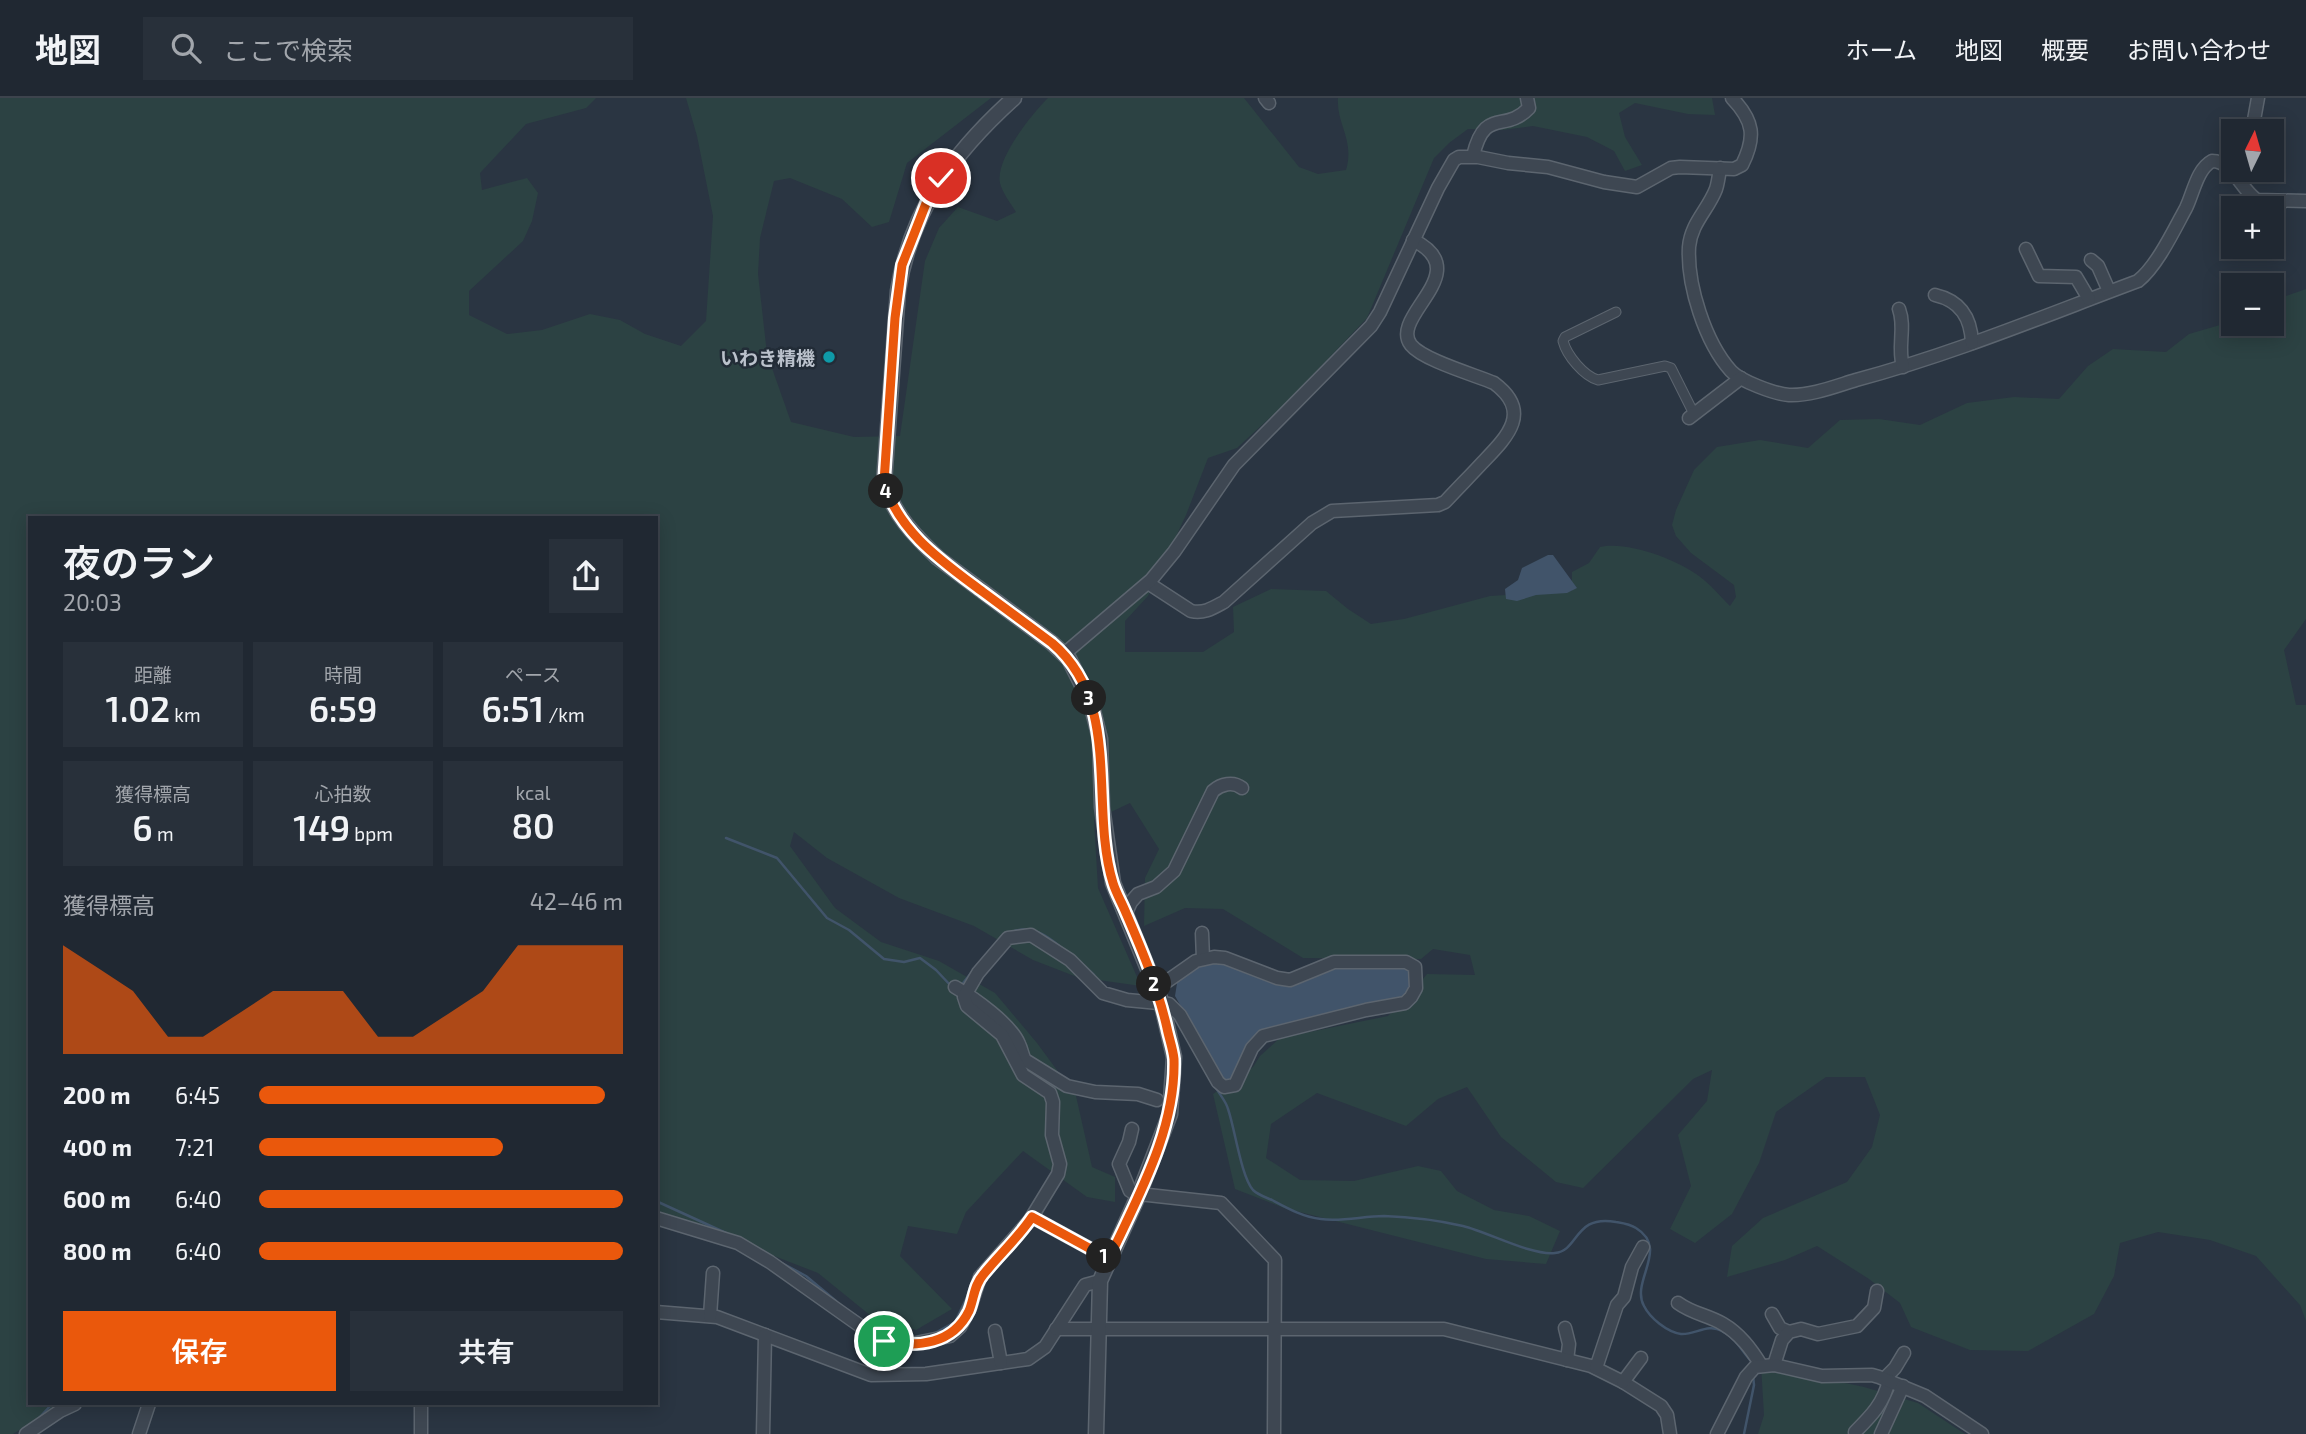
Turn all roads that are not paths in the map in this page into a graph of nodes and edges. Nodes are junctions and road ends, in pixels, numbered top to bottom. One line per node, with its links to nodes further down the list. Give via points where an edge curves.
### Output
1 (1014, 98): 24 (street, via 971,139 941,178 902,265 884,482 897,513 938,558)
2 (1527, 98): 6 (street, via 1529,108 1524,114 1480,132)
3 (1732, 98): 8 (street, via 1752,136 1742,165)
4 (2258, 98): 5 (street)
5 (2254, 119)
6 (1473, 156): 8 (street, via 1637,187 1671,168); 11 (street, via 1459,157 1451,164)
7 (2221, 161): 14 (street, via 2205,166 2147,273)
8 (1720, 168): 21 (street, via 1716,188 1692,230 1690,267 1707,330 1731,372)
9 (2241, 182): 10 (street, via 2257,200)
10 (2306, 201)
11 (1413, 240): 23 (street, via 1371,326 1234,465); 23 (street, via 1429,250 1438,264 1409,325 1409,342 1428,356 1503,390 1514,414 1505,439 1436,506 1348,508 1324,515 1212,609 1191,611)
12 (2026, 248): 16 (street, via 2039,276 2076,277)
13 (2091, 260): 14 (street)
14 (2109, 291): 16 (street)
15 (1934, 295): 19 (street, via 1968,318)
16 (2088, 299): 19 (street)
17 (1899, 309): 20 (street)
18 (1616, 312): 22 (street, via 1565,337 1568,354 1594,379 1671,368)
19 (1972, 343): 20 (street)
20 (1903, 367): 21 (street, via 1792,395)
21 (1741, 378): 22 (street)
22 (1692, 416)
23 (1148, 583): 24 (street)
24 (1065, 654): 26 (street, via 1083,684 1100,739 1108,855 1113,883)
25 (1242, 788): 26 (street, via 1226,784 1213,791 1174,871 1156,887 1138,894)
26 (1126, 913): 30 (street)
27 (1202, 933): 28 (street)
28 (1203, 959): 30 (street); 30 (street, via 1225,958 1290,980 1334,962 1406,962 1415,967 1416,988 1405,1003 1264,1036 1230,1088 1217,1082 1180,1015)
29 (960, 990): 30 (street, via 1008,938 1023,934 1070,960 1102,993 1147,1004); 31 (street, via 1005,1025 1025,1060 1062,1084); 34 (street, via 967,1006 1002,1035 1023,1075 1050,1093 1053,1102 1052,1135 1060,1164 1054,1183)
30 (1158, 995): 33 (street, via 1174,1057 1170,1114)
31 (1157, 1100)
32 (1132, 1129): 33 (street, via 1119,1164 1130,1191)
33 (1139, 1194): 37 (street); 48 (street, via 1215,1201 1227,1207 1275,1260)
34 (1032, 1217): 35 (street, via 981,1277 960,1326 950,1336 906,1345 873,1335 738,1243); 37 (street)
35 (658, 1219)
36 (1643, 1247): 57 (street)
37 (1109, 1259): 39 (street)
38 (713, 1273): 44 (street)
39 (1100, 1282): 46 (street, via 1084,1285); 47 (street)
40 (1877, 1291): 50 (street, via 1874,1308 1857,1326 1818,1334 1801,1329)
41 (1678, 1303): 56 (street, via 1739,1335)
42 (658, 1312): 44 (street)
43 (1772, 1314): 50 (street, via 1780,1328)
44 (710, 1316): 51 (street)
45 (1565, 1328): 54 (street)
46 (1056, 1329): 47 (street); 55 (street, via 1038,1353)
47 (1097, 1330): 48 (street); 69 (street)
48 (1274, 1330): 54 (street, via 1444,1329); 70 (street)
49 (995, 1331): 55 (street)
50 (1789, 1332): 56 (street)
51 (765, 1335): 55 (street, via 872,1375 926,1374); 68 (street)
52 (1904, 1353): 58 (street)
53 (1641, 1358): 59 (street)
54 (1567, 1360): 57 (street)
55 (1001, 1363)
56 (1768, 1365): 58 (street, via 1822,1376 1872,1375); 72 (street, via 1750,1370)
57 (1595, 1368): 59 (street)
58 (1886, 1380): 60 (street); 64 (street, via 1887,1390 1876,1411)
59 (1623, 1382): 71 (street, via 1661,1406)
60 (1903, 1386): 73 (street); 74 (street)
61 (73, 1405): 65 (street)
62 (149, 1405): 66 (street)
63 (421, 1405): 67 (street)
64 (1855, 1432)
65 (26, 1434)
66 (139, 1434)
67 (421, 1434)
68 (763, 1434)
69 (1096, 1434)
70 (1274, 1434)
71 (1670, 1434)
72 (1717, 1434)
73 (1881, 1434)
74 (1982, 1434)

